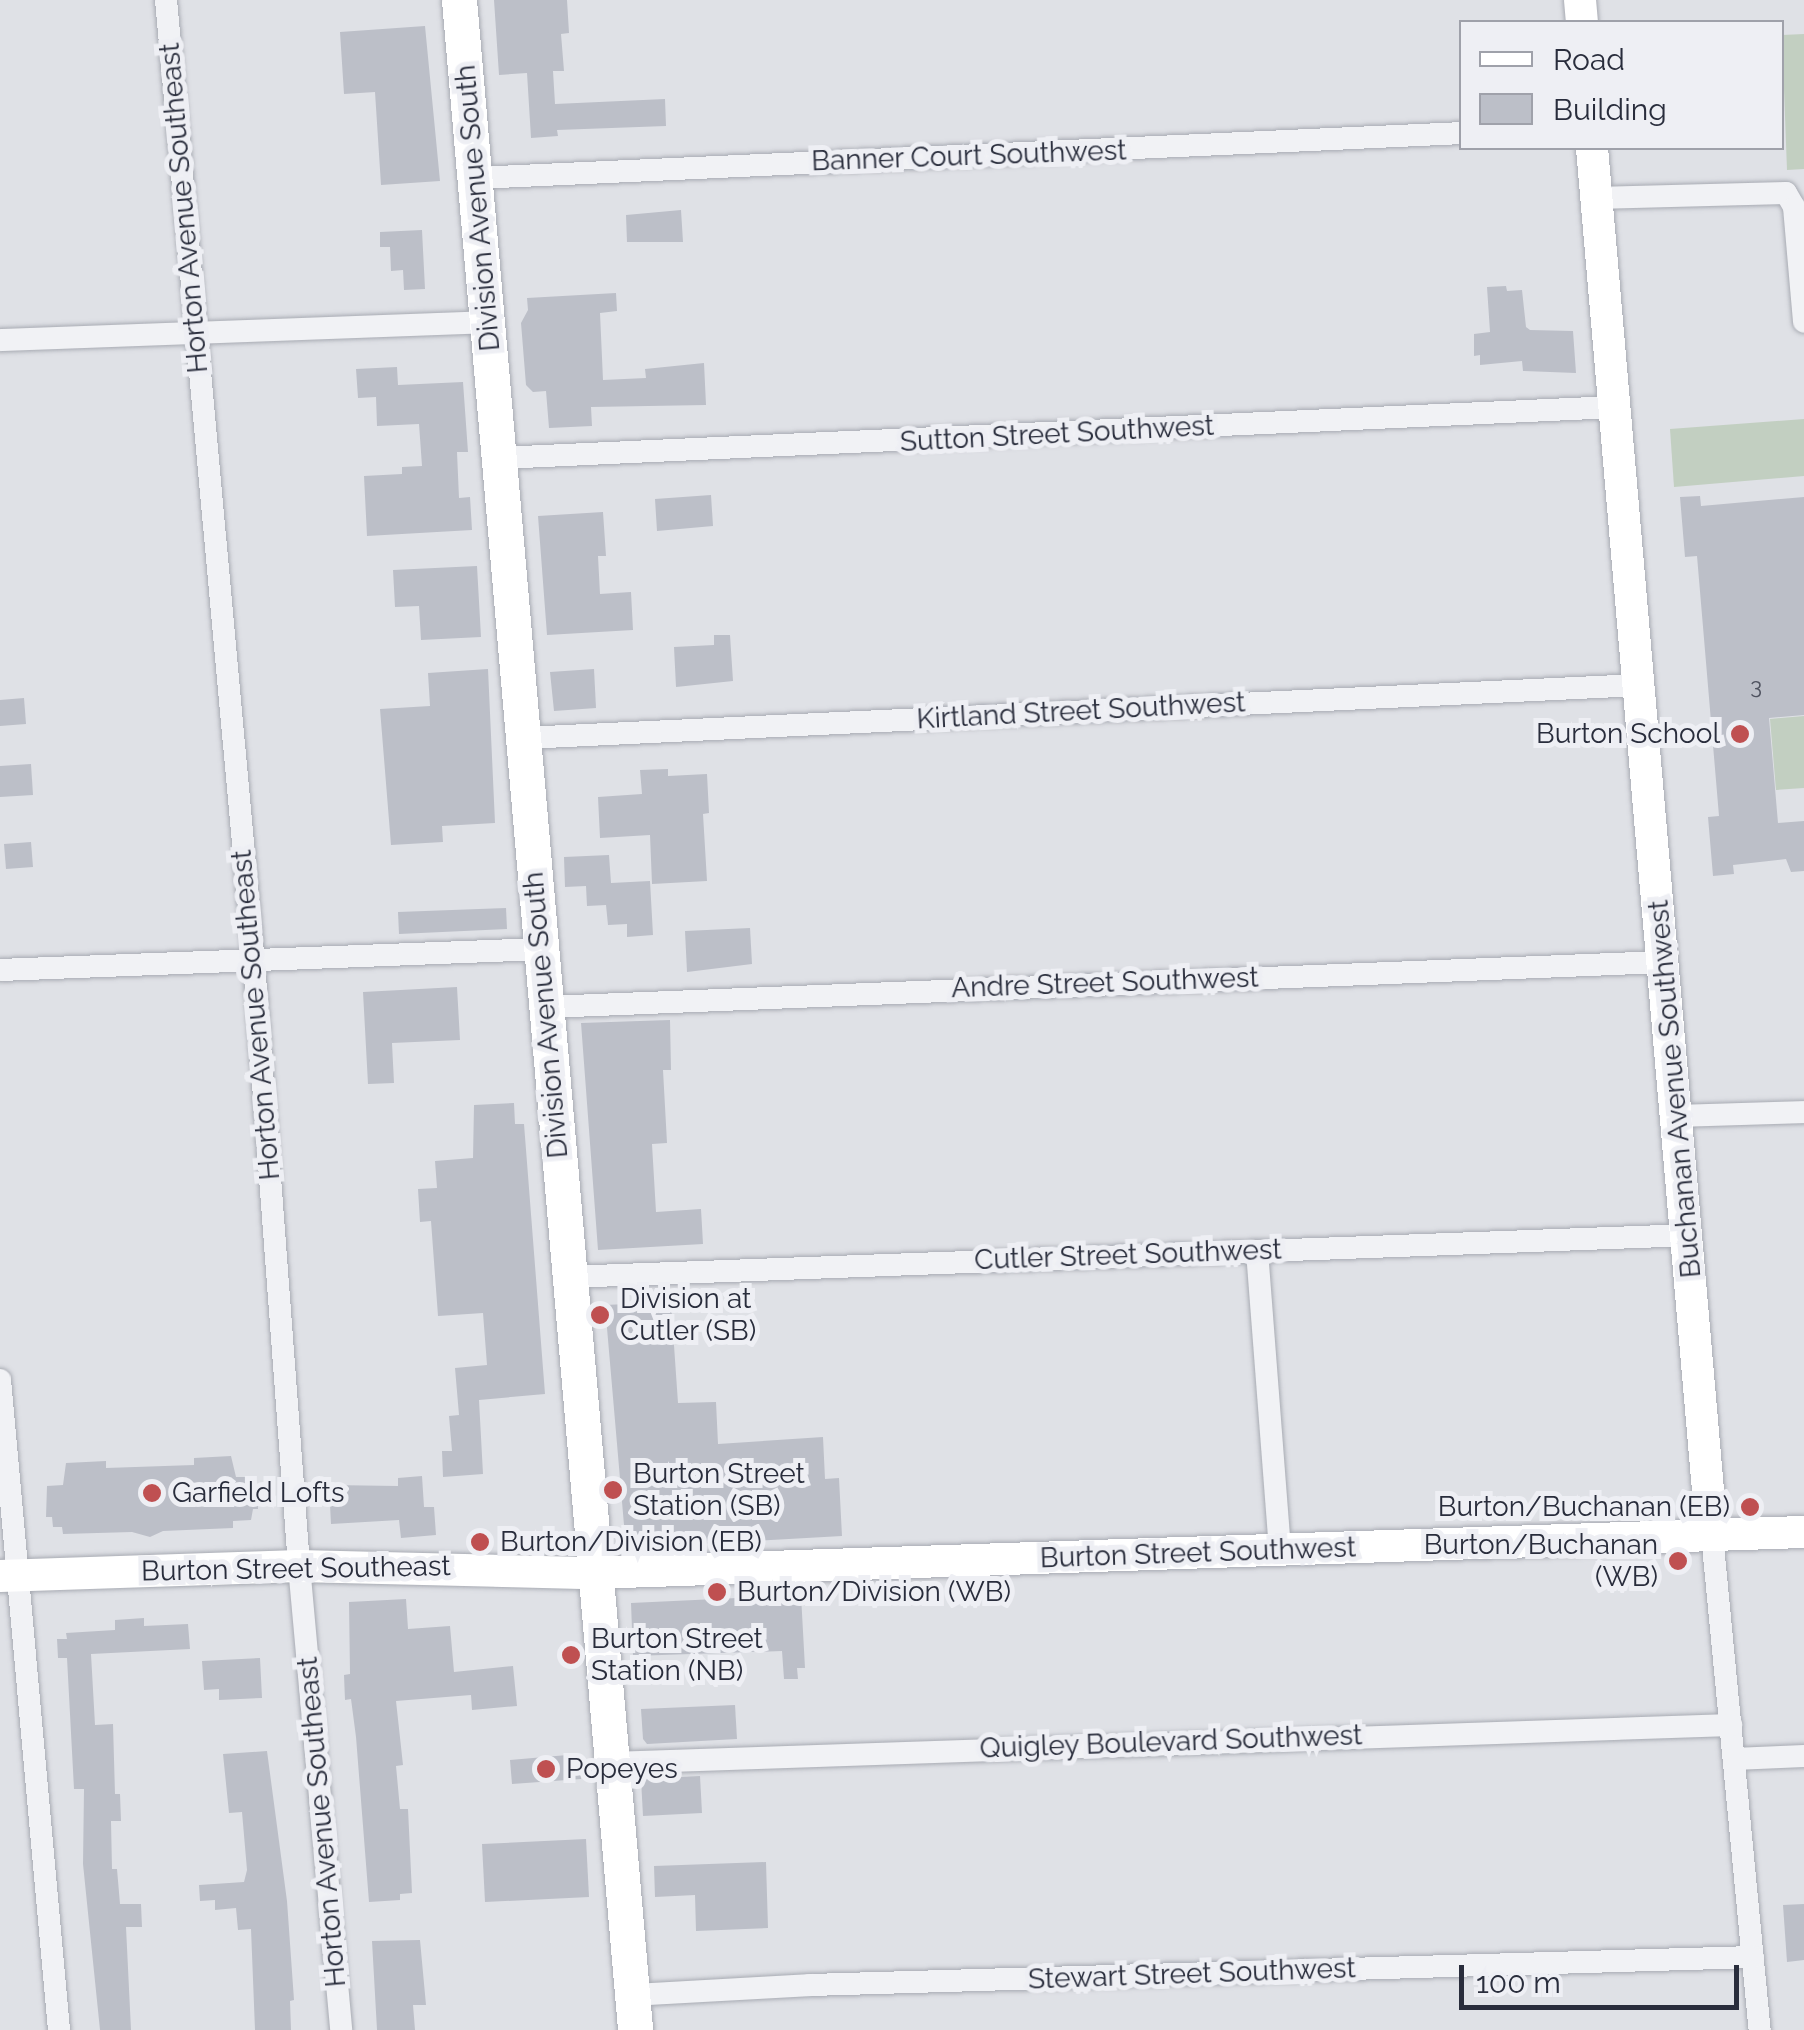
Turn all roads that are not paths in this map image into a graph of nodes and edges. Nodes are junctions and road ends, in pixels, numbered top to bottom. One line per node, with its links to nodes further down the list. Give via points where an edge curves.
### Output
1 (166, 0): 9 (street, Horton Avenue Southeast)
2 (460, 0): 5 (main road, Division Avenue South)
3 (1459, 134): 5 (street, Banner Court Southwest)
4 (1592, 150): 6 (main road, Buchanan Avenue Southwest)
5 (476, 178): 7 (main road, Division Avenue South)
6 (1595, 198): 8 (street, via 1786,193 1794,207); 11 (main road, Buchanan Avenue Southwest)
7 (488, 322): 9 (street); 12 (main road, Division Avenue South)
8 (1804, 322)
9 (195, 334): 10 (street); 17 (street, Horton Avenue Southeast)
10 (0, 340)
11 (1614, 407): 12 (street, Sutton Street Southwest); 13 (main road, Buchanan Avenue Southwest)
12 (500, 458): 14 (main road, Division Avenue South)
13 (1638, 685): 14 (street, Kirtland Street Southwest); 16 (main road, Buchanan Avenue Southwest)
14 (524, 738): 15 (main road, Division Avenue South)
15 (541, 949): 17 (street); 19 (main road, Division Avenue South)
16 (1663, 962): 19 (street, Andre Street Southwest); 21 (main road, Buchanan Avenue Southwest)
17 (254, 963): 18 (street); 29 (street, Horton Avenue Southeast)
18 (0, 970)
19 (547, 1008): 24 (main road, Division Avenue South)
20 (1804, 1112): 21 (street)
21 (1679, 1116): 22 (main road, Buchanan Avenue Southwest)
22 (1689, 1235): 23 (street, Cutler Street Southwest); 27 (main road, Buchanan Avenue Southwest)
23 (1257, 1251): 24 (street, Cutler Street Southwest); 28 (street)
24 (568, 1277): 30 (main road, Division Avenue South)
25 (0, 1380): 31 (street)
26 (1804, 1532): 27 (main road, Burton Street Southwest)
27 (1712, 1535): 28 (main road, Burton Street Southwest); 32 (street, Buchanan Avenue Southwest)
28 (1280, 1550): 30 (main road, Burton Street Southwest)
29 (299, 1566): 30 (main road, Burton Street Southeast); 31 (main road, Burton Street Southeast); 39 (street, Horton Avenue Southeast)
30 (592, 1572): 35 (main road, Division Avenue South)
31 (8, 1576): 38 (street)
32 (1731, 1725): 34 (street, Buchanan Avenue Southwest); 35 (street, Quigley Boulevard Southwest)
33 (1804, 1756): 34 (street)
34 (1734, 1758): 36 (street, Buchanan Avenue Southwest)
35 (611, 1763): 37 (main road, Division Avenue South)
36 (1752, 1958): 37 (street, Stewart Street Southwest, via 810,1985); 40 (street, Buchanan Avenue Southwest)
37 (634, 2013)
38 (59, 2030)
39 (342, 2030)
40 (1760, 2030)

